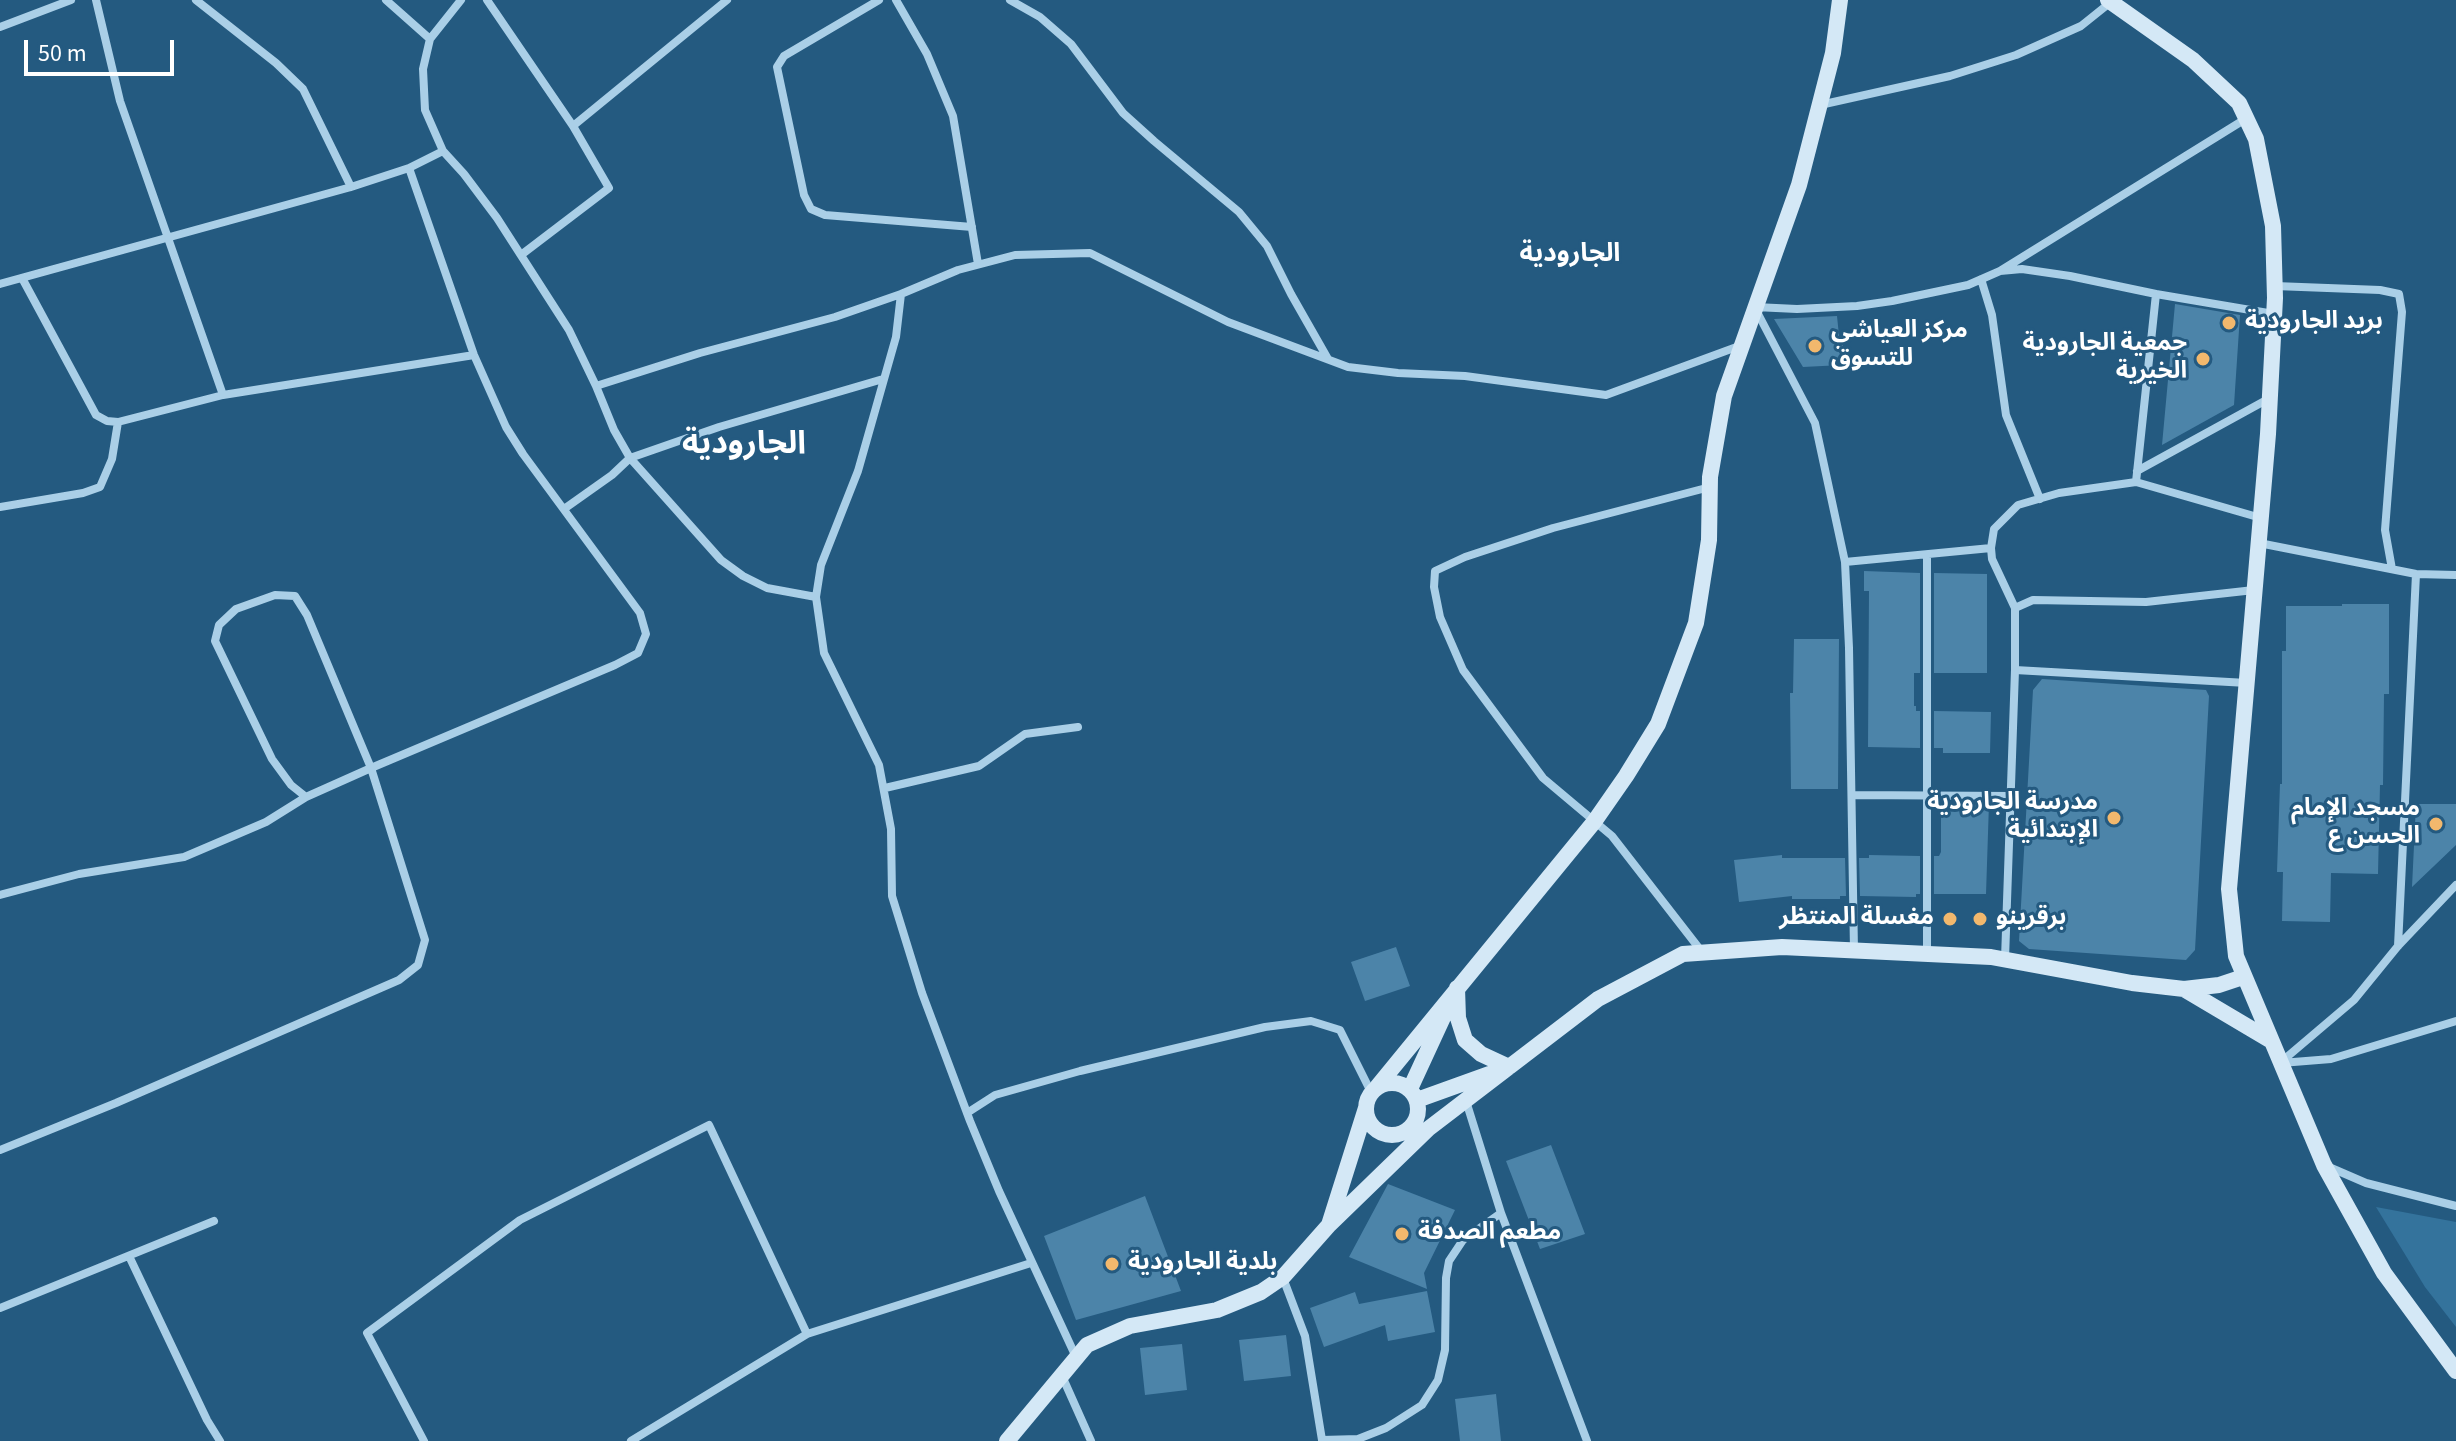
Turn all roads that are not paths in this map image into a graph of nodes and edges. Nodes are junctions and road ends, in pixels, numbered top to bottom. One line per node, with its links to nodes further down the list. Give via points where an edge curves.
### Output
1 (71, 0): 13 (street)
2 (96, 0): 22 (street, via 120,101)
3 (196, 0): 20 (street, via 303,89)
4 (386, 0): 14 (street)
5 (461, 0): 14 (street)
6 (487, 0): 17 (street)
7 (727, 0): 17 (street)
8 (879, 0): 21 (street, via 784,56 777,67 804,195 811,209 825,215)
9 (896, 0): 21 (street, via 927,54 953,116)
10 (1010, 0): 36 (street, via 1071,44 1123,113 1239,212 1267,246)
11 (1840, 0): 15 (street)
12 (2109, 1): 15 (street, via 2081,26 2016,55 1950,76); 16 (street, via 2193,60 2239,103)
13 (0, 27)
14 (430, 39): 18 (street, via 423,69 425,110)
15 (1820, 105): 32 (street, via 1799,185)
16 (2247, 118): 25 (street); 29 (street, via 2273,226)
17 (573, 126): 23 (street, via 609,188)
18 (443, 151): 19 (street); 23 (street)
19 (409, 168): 20 (street); 35 (street)
20 (351, 187): 22 (street)
21 (972, 227): 24 (street)
22 (167, 239): 26 (street); 39 (street)
23 (521, 255): 38 (street, via 569,330)
24 (978, 264): 30 (street); 36 (street, via 1015,255 1090,253 1228,322)
25 (2000, 271): 27 (street); 31 (street, via 2070,276)
26 (22, 278): 28 (street); 41 (street, via 96,415)
27 (1981, 279): 32 (street, via 1857,306); 46 (street, via 1992,315 2006,415)
28 (0, 284)
29 (2275, 286): 33 (street); 54 (street, via 2399,294 2402,312 2385,530)
30 (901, 294): 37 (street, via 896,337); 38 (street)
31 (2156, 294): 33 (street); 43 (street)
32 (1755, 307): 34 (street); 53 (street, via 1815,423)
33 (2274, 314): 40 (street)
34 (1742, 345): 36 (street, via 1606,395 1348,367); 45 (street, via 1724,396)
35 (474, 355): 39 (street); 48 (street, via 506,427)
36 (1329, 359)
37 (883, 379): 42 (street); 58 (street, via 858,471 821,565)
38 (596, 386): 42 (street)
39 (223, 395): 41 (street)
40 (2270, 398): 43 (street); 49 (street)
41 (118, 422): 47 (street, via 112,459 100,487)
42 (630, 458): 48 (street); 58 (street, via 721,560 767,588)
43 (2137, 471): 44 (street)
44 (2136, 482): 46 (street); 49 (street)
45 (1710, 487): 69 (street, via 1709,540 1696,623 1658,724); 69 (street, via 1553,528 1435,571 1440,617 1463,670 1543,778)
46 (2040, 499): 51 (street, via 2018,505 1994,529)
47 (0, 507)
48 (564, 509): 63 (street, via 640,613 646,634 638,653)
49 (2261, 518): 50 (street)
50 (2259, 543): 54 (street); 57 (street)
51 (1991, 548): 52 (street); 59 (street)
52 (1927, 555): 53 (street); 65 (street)
53 (1845, 562): 66 (street)
54 (2392, 569): 55 (street)
55 (2416, 574): 56 (street); 72 (street)
56 (2456, 575)
57 (2255, 590): 59 (street, via 2146,602 2033,600); 61 (street)
58 (816, 597): 64 (street, via 824,653 879,765)
59 (2015, 608): 60 (street)
60 (2015, 670): 61 (street); 67 (street)
61 (2247, 683): 77 (street, via 2229,889)
62 (1078, 727): 64 (street, via 1025,734 979,766)
63 (371, 768): 68 (street); 68 (street, via 295,596 250,602 219,625 215,641 272,759); 89 (street, via 425,940 418,965 399,980)
64 (885, 788): 87 (street, via 892,896)
65 (1928, 794): 66 (street); 67 (street); 75 (street)
66 (1852, 795): 73 (street)
67 (2011, 796): 76 (street)
68 (306, 797): 71 (street, via 266,822 184,857 79,874)
69 (1594, 822): 74 (street, via 1612,836); 78 (street)
70 (2456, 885): 72 (street)
71 (0, 895)
72 (2398, 946): 82 (street, via 2354,1000)
73 (1854, 951): 74 (street, via 1782,947); 75 (street)
74 (1702, 953): 83 (street, via 1683,954 1598,999)
75 (1927, 954): 76 (street)
76 (2005, 959): 79 (street)
77 (2243, 977): 79 (street); 81 (street)
78 (1457, 988): 83 (street, via 1465,1040); 84 (street); 85 (street)
79 (2184, 989): 81 (street)
80 (2456, 1021): 82 (street, via 2331,1059)
81 (2270, 1040): 82 (street)
82 (2280, 1063): 90 (street)
83 (1509, 1067): 84 (street); 86 (street)
84 (1414, 1095): 85 (street, via 1394,1082); 88 (street, via 1415,1122)
85 (1371, 1096): 87 (street, via 1340,1030 1311,1021 1080,1071 995,1095); 88 (street, via 1370,1124); 95 (street)
86 (1466, 1101): 91 (street); 93 (street)
87 (967, 1113): 97 (street)
88 (1393, 1135): 91 (street)
89 (0, 1150)
90 (2324, 1165): 92 (street, via 2366,1183); 102 (street, via 2384,1273)
91 (1387, 1169): 95 (street)
92 (2456, 1206)
93 (1501, 1213): 109 (street, via 1463,1240 1449,1261 1445,1350 1438,1380 1422,1405 1358,1439); 110 (street)
94 (214, 1221): 96 (street)
95 (1329, 1225): 98 (street)
96 (129, 1256): 99 (street); 104 (street)
97 (1031, 1263): 100 (street); 101 (street)
98 (1283, 1277): 101 (street, via 1217,1310 1130,1326 1087,1345); 109 (street, via 1305,1336)
99 (0, 1308)
100 (807, 1334): 105 (street, via 709,1125 520,1220 367,1333); 106 (street)
101 (1076, 1358): 103 (street)
102 (2456, 1371)
103 (1062, 1376): 107 (street); 108 (street)
104 (220, 1441)
105 (424, 1441)
106 (631, 1441)
107 (1007, 1441)
108 (1091, 1441)
109 (1322, 1441)
110 (1587, 1441)

